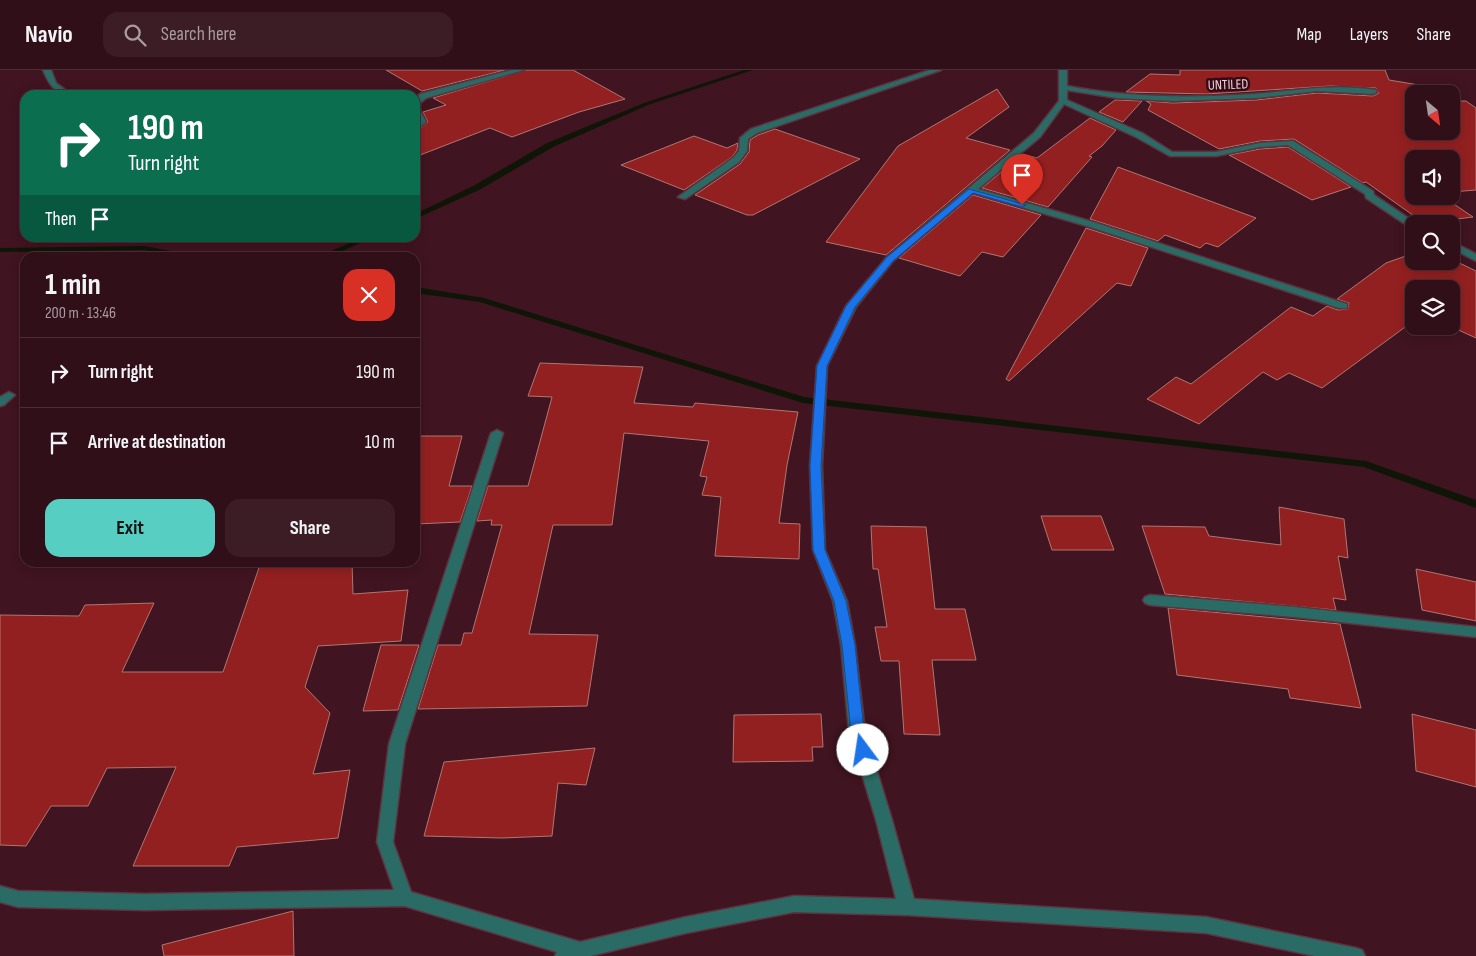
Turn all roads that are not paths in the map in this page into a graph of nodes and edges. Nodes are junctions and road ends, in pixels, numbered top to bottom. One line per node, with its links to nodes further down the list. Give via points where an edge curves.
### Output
1 (47, 70): 6 (street, via 53,84)
2 (520, 70): 8 (street)
3 (937, 70): 11 (street, via 752,131 744,138 743,152 736,160)
4 (1063, 70): 5 (street)
5 (1064, 87): 7 (street, UNTILED, via 1120,96 1173,98 1284,94 1315,89); 9 (street)
6 (61, 90)
7 (1374, 92)
8 (420, 99)
9 (1063, 101): 10 (street, via 1037,136); 12 (street, via 1139,135 1170,154 1216,154 1290,143 1370,193 1369,196)
10 (972, 190): 15 (street, via 1090,224); 23 (street, via 890,259 851,306 822,366 816,466 819,550 840,601 858,732)
11 (682, 197)
12 (1405, 220)
13 (1460, 249): 14 (street)
14 (1476, 258)
15 (1343, 306)
16 (9, 395): 17 (street)
17 (0, 403)
18 (497, 433): 22 (street, via 397,744 385,842)
19 (1150, 600): 20 (street)
20 (1476, 632)
21 (0, 894): 22 (street, via 18,900 145,902)
22 (405, 898): 24 (street)
23 (907, 907): 24 (street, via 794,904 686,925); 25 (street, via 1206,925)
24 (572, 953)
25 (1356, 956)

